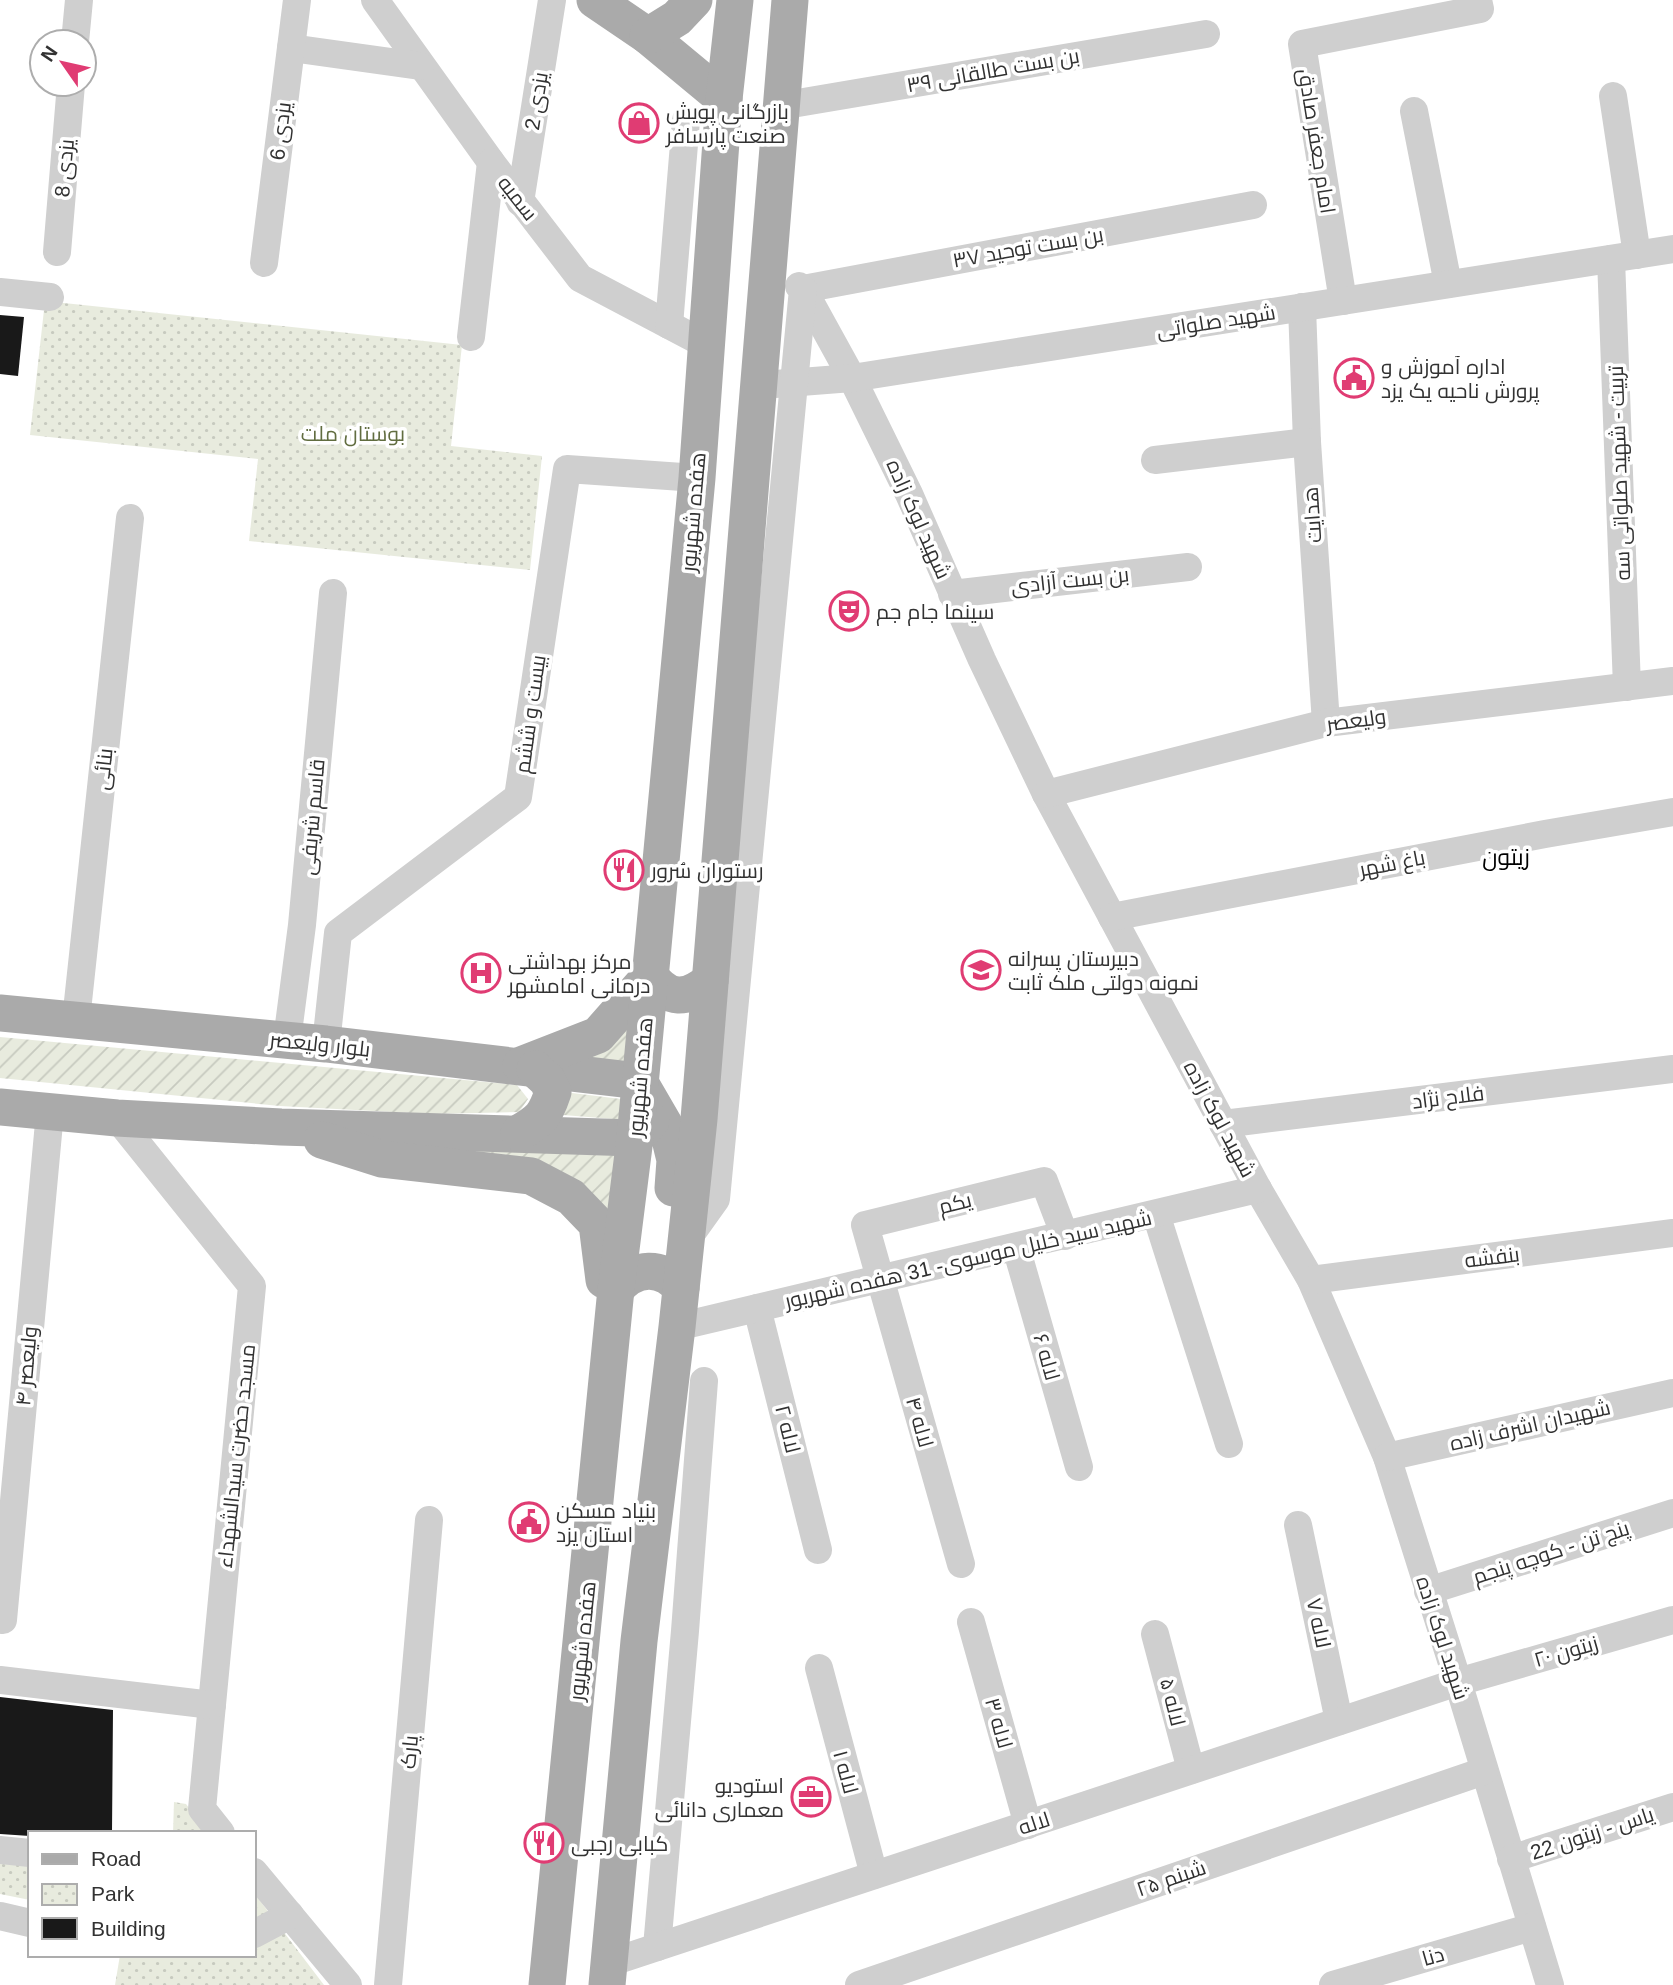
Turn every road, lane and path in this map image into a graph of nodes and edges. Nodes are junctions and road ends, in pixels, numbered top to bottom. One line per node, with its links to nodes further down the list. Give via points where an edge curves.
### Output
1 (79, 0): 10 (street)
2 (297, 0): 13 (street, یزدی 6)
3 (375, 0): 14 (street, سمیه)
4 (552, 0): 22 (street, یزدی 2)
5 (595, 0): 12 (main road)
6 (694, 0): 12 (main road, via 677,18)
7 (735, 0): 17 (main road, هفده شهریور)
8 (790, 0): 18 (main road)
9 (1478, 0): 33 (street, امام جعفر صادق, via 1480,9 1302,44)
10 (76, 28)
11 (1206, 33): 18 (street, بن‌ بست طالقانی ۳۹)
12 (648, 36): 17 (main road)
13 (291, 48): 14 (street); 27 (street, یزدی 6)
14 (421, 66): 21 (street, سمیه)
15 (1614, 96): 26 (street, تربیت - شهید صلواتی سه)
16 (70, 98): 25 (street, یزدی 8)
17 (724, 99): 37 (main road, هفده شهریور)
18 (780, 106): 28 (main road)
19 (1414, 111): 29 (street)
20 (685, 120): 35 (street)
21 (491, 162): 22 (street, سمیه); 36 (street)
22 (520, 202): 35 (street, سمیه, via 580,278)
23 (1253, 205): 30 (street, بن بست توحید ۳۷)
24 (1673, 249): 26 (street, شهید صلواتی)
25 (57, 251)
26 (1624, 257): 29 (street, شهید صلواتی); 49 (street, تربیت - شهید صلواتی سه)
27 (264, 263)
28 (767, 268): 30 (street); 39 (main road)
29 (1448, 284): 33 (street, شهید صلواتی)
30 (803, 289): 38 (street, شهید لوک زاده); 40 (street)
31 (0, 292): 32 (street)
32 (51, 297)
33 (1343, 301): 34 (street, شهید صلواتی)
34 (1302, 307): 38 (street, شهید صلواتی); 41 (street, هدایت)
35 (669, 325): 37 (street, سمیه)
36 (471, 337)
37 (707, 345): 43 (main road, هفده شهریور)
38 (852, 378): 40 (street, شهید صلواتی); 47 (street, شهید لوک زاده)
39 (758, 384): 40 (street, شهید صلواتی); 53 (main road)
40 (794, 384): 53 (street)
41 (1307, 442): 42 (street); 50 (street, هدایت)
42 (1155, 460)
43 (697, 478): 56 (street, بیست و ششم, via 567,469 518,797); 57 (main road, هفده شهریور)
44 (130, 518): 60 (street, بنائی)
45 (1188, 567): 47 (street, بن بست آزادی)
46 (333, 593): 55 (street, قاسم شریفی)
47 (953, 594): 51 (street, شهید لوک زاده)
48 (1673, 681): 49 (street, ولیعصر)
49 (1627, 687): 50 (street, ولیعصر)
50 (1325, 723): 51 (street, ولیعصر)
51 (1046, 794): 54 (street, شهید لوک زاده)
52 (1673, 812): 54 (street, باغ شهر)
53 (729, 914): 58 (main road); 77 (street, via 716,1199)
54 (1112, 917): 69 (street, شهید لوک زاده)
55 (302, 925): 56 (street); 61 (street, قاسم شریفی)
56 (338, 933): 62 (street)
57 (649, 976): 58 (main road, via 670,994 697,991); 63 (main road, via 598,1035); 65 (main road, هفده شهریور)
58 (710, 981): 70 (main road, via 694,1013 675,1089); 77 (main road)
59 (0, 1013): 60 (main road, بلوار ولیعصر)
60 (76, 1020): 61 (main road, بلوار ولیعصر)
61 (287, 1040): 62 (main road, بلوار ولیعصر)
62 (326, 1044): 63 (main road, بلوار ولیعصر)
63 (524, 1068): 65 (main road, بلوار ولیعصر); 72 (main road, via 547,1080 553,1092 546,1112)
64 (1673, 1069): 69 (street, فلاح نژاد)
65 (639, 1081): 70 (main road, هفده شهریور)
66 (0, 1107): 67 (main road)
67 (50, 1112): 68 (main road); 97 (street, ولیعصر ۴)
68 (117, 1118): 71 (main road); 106 (street, مسجد حضرت سیدالشهداء, via 252,1286)
69 (1223, 1124): 73 (street, شهید لوک زاده)
70 (647, 1125): 72 (main road); 81 (main road, via 668,1131 676,1160 669,1244); 82 (main road, هفده شهریور)
71 (281, 1127): 72 (main road); 85 (main road, via 382,1159 531,1176 571,1197 597,1224)
72 (519, 1133)
73 (1258, 1189): 74 (street, شهید سید خلیل موسوی- 31 هفده شهریور); 80 (street, شهید لوک زاده)
74 (1156, 1214): 76 (street, شهید سید خلیل موسوی- 31 هفده شهریور); 88 (street)
75 (1673, 1233): 80 (street, بنفشه)
76 (1065, 1236): 78 (street, شهید سید خلیل موسوی- 31 هفده شهریور); 79 (street, یکم, via 1044,1181 864,1225)
77 (686, 1241): 81 (main road)
78 (1016, 1247): 79 (street, شهید سید خلیل موسوی- 31 هفده شهریور); 90 (street, لاله ۶)
79 (880, 1280): 83 (street, شهید سید خلیل موسوی- 31 هفده شهریور); 95 (street, لاله ۴)
80 (1311, 1280): 89 (street, شهید لوک زاده)
81 (681, 1288): 82 (main road, via 654,1271 633,1275); 84 (main road)
82 (617, 1289): 85 (main road, هفده شهریور)
83 (757, 1308): 84 (street, شهید سید خلیل موسوی- 31 هفده شهریور); 94 (street, لاله ۲)
84 (677, 1327): 102 (main road)
85 (612, 1347): 127 (main road, هفده شهریور)
86 (704, 1381): 100 (street)
87 (1673, 1393): 89 (street, شهیدان اشرف زاده)
88 (1228, 1444)
89 (1387, 1457): 96 (street, شهید لوک زاده)
90 (1079, 1467)
91 (1673, 1513): 96 (street, پنج تن - کوچه پنجم)
92 (429, 1520): 126 (street, پارک)
93 (1298, 1525): 107 (street, لاله ۷)
94 (818, 1550)
95 (961, 1564)
96 (1428, 1591): 105 (street, شهید لوک زاده)
97 (3, 1620)
98 (1673, 1620): 105 (street, زیتون ۲۰)
99 (971, 1622): 111 (street, لاله ۳)
100 (685, 1631): 102 (street); 123 (street)
101 (1155, 1634): 108 (street, لاله ۵)
102 (639, 1641): 124 (main road)
103 (819, 1668): 117 (street, لاله ۱)
104 (0, 1681): 106 (street)
105 (1458, 1682): 107 (street, لاله); 109 (street, شهید لوک زاده)
106 (212, 1705): 112 (street, مسجد حضرت سیدالشهداء, via 202,1809)
107 (1339, 1721): 108 (street, لاله)
108 (1191, 1770): 111 (street, لاله)
109 (1484, 1771): 115 (street, شهید لوک زاده); 128 (street, شبنم ۲۵)
110 (1673, 1807): 115 (street, یاس - زیتون 22)
111 (1028, 1825): 117 (street, لاله)
112 (220, 1831)
113 (0, 1850): 114 (street)
114 (28, 1853)
115 (1511, 1859): 121 (street, شهید لوک زاده)
116 (256, 1874): 118 (street)
117 (874, 1875): 123 (street, لاله)
118 (289, 1915): 122 (street); 125 (street)
119 (0, 1916): 120 (street)
120 (28, 1923)
121 (1532, 1927): 129 (street, دنا); 130 (street, شهید لوک زاده)
122 (256, 1933)
123 (657, 1947): 124 (street, لاله)
124 (608, 1974)
125 (348, 1985)
126 (388, 1985)
127 (547, 1985)
128 (859, 1985)
129 (1334, 1985)
130 (1550, 1985)

